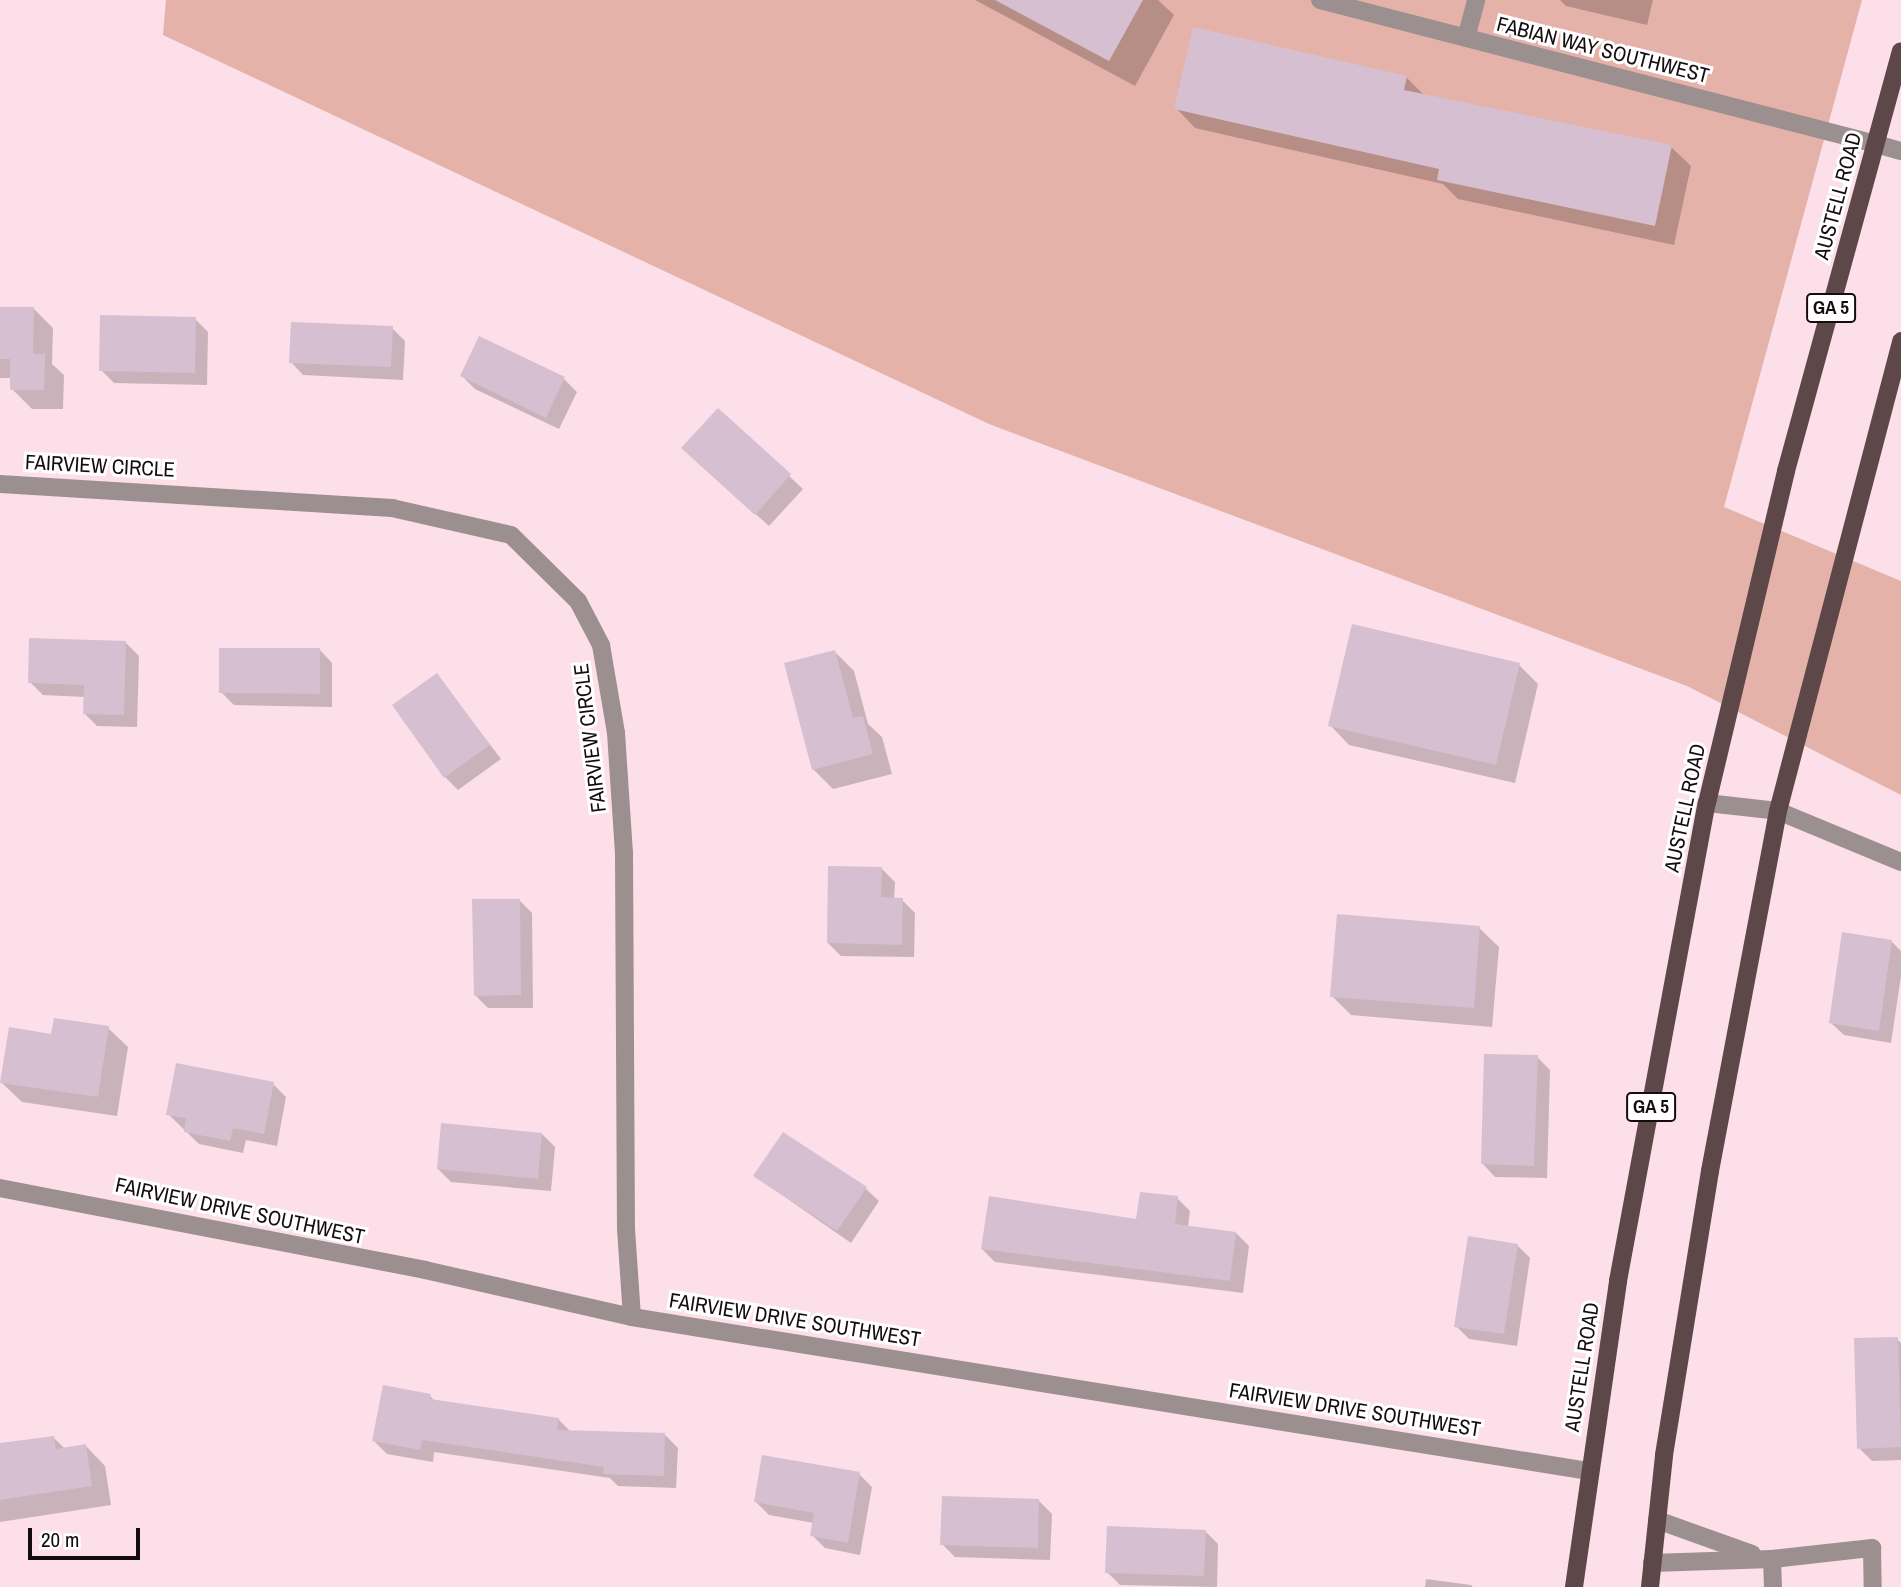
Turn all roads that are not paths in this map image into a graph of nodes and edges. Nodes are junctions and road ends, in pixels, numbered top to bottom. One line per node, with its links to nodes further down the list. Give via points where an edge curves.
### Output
1 (1320, 0): 3 (street, FABIAN WAY SOUTHWEST)
2 (1476, 0): 3 (street)
3 (1466, 38): 5 (street, FABIAN WAY SOUTHWEST)
4 (1901, 51): 5 (main road, AUSTELL ROAD / GA 5)
5 (1875, 144): 6 (street, FABIAN WAY SOUTHWEST); 9 (main road, AUSTELL ROAD / GA 5, via 1786,471)
6 (1901, 151)
7 (1901, 341): 10 (main road)
8 (0, 484): 13 (street, FAIRVIEW CIRCLE, via 392,508 511,535 578,601 601,645 616,733 624,853 626,1229)
9 (1707, 803): 10 (street); 14 (main road, AUSTELL ROAD / GA 5, via 1618,1281)
10 (1778, 811): 11 (street); 15 (main road, via 1710,1171)
11 (1901, 862)
12 (0, 1188): 13 (street, FAIRVIEW DRIVE SOUTHWEST, via 425,1270)
13 (632, 1317): 14 (street, FAIRVIEW DRIVE SOUTHWEST)
14 (1588, 1471): 18 (main road, AUSTELL ROAD / GA 5)
15 (1657, 1520): 16 (street, via 1724,1547); 17 (main road)
16 (1772, 1559): 17 (street); 20 (street); 21 (street, via 1872,1548)
17 (1652, 1563): 19 (main road)
18 (1574, 1587)
19 (1650, 1587)
20 (1773, 1587)
21 (1873, 1587)

